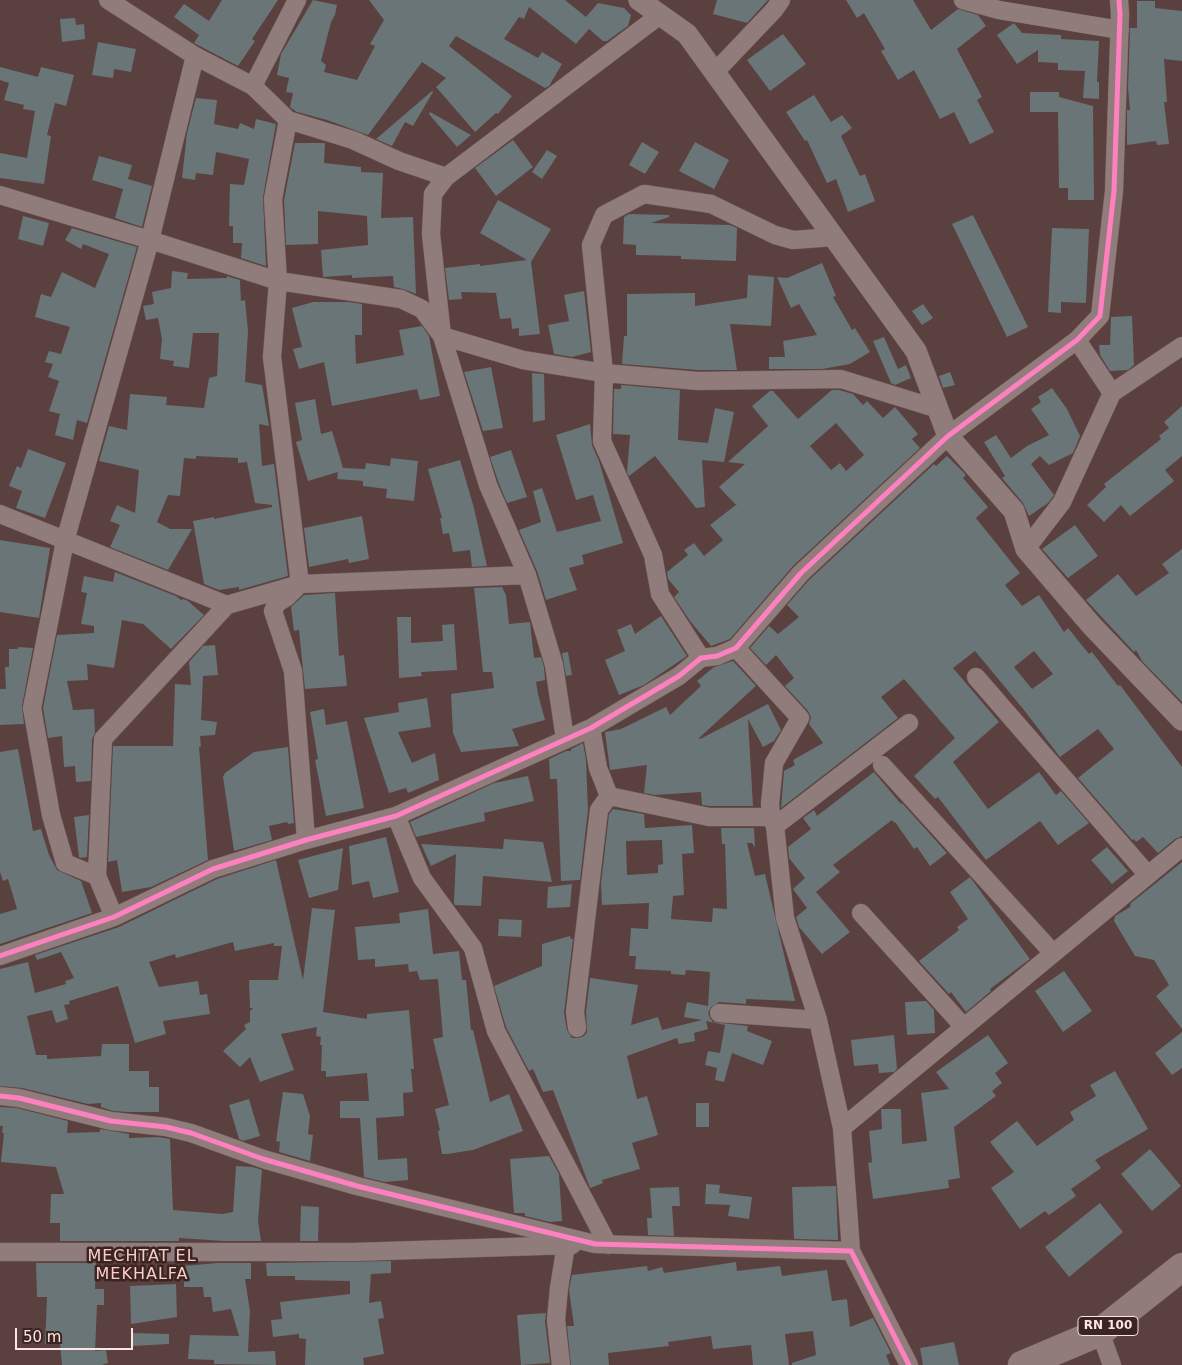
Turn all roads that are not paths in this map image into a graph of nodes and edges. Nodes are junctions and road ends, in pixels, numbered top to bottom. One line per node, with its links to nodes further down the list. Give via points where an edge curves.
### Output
1 (108, 0): 9 (street)
2 (297, 0): 11 (street)
3 (639, 0): 7 (street)
4 (781, 0): 10 (street)
5 (963, 0): 8 (street, via 999,10)
6 (1119, 0): 8 (street)
7 (660, 15): 10 (street, via 687,34); 13 (street)
8 (1120, 30): 19 (street, via 1114,191 1100,316)
9 (195, 56): 11 (street); 16 (street)
10 (715, 72): 15 (street)
11 (253, 86): 12 (street)
12 (288, 120): 13 (street, via 354,140 399,161); 17 (street, via 273,199)
13 (446, 177): 18 (street, via 433,194 431,234)
14 (0, 195): 16 (street)
15 (834, 237): 21 (street, via 793,240 711,204 644,194 604,215 592,245); 23 (street, via 916,351)
16 (150, 240): 17 (street); 26 (street)
17 (278, 281): 18 (street, via 401,299 422,309); 29 (street, via 272,357)
18 (442, 336): 21 (street, via 523,360); 28 (street, via 488,485)
19 (1077, 340): 22 (street); 24 (street)
20 (1182, 346): 22 (street)
21 (604, 373): 23 (street, via 698,381 841,380); 32 (street, via 602,441 653,554 660,594)
22 (1112, 392): 27 (street, via 1062,502)
23 (938, 409): 24 (street)
24 (948, 436): 27 (street, via 1014,511); 31 (street, via 801,573)
25 (0, 514): 26 (street)
26 (65, 541): 30 (street); 45 (street, via 32,708 51,815 65,863)
27 (1026, 549): 34 (street, via 1092,626)
28 (527, 575): 29 (street); 37 (street, via 554,665)
29 (300, 584): 30 (street); 42 (street, via 277,603 273,611 293,671)
30 (226, 605): 45 (street, via 102,738)
31 (736, 648): 32 (street); 41 (street, via 800,718 774,763 770,804)
32 (701, 658): 36 (street, via 679,676)
33 (976, 677): 44 (street)
34 (1182, 720)
35 (909, 723): 41 (street)
36 (591, 728): 37 (street); 39 (street, via 598,768)
37 (566, 739): 40 (street)
38 (882, 765): 48 (street)
39 (609, 796): 41 (street, via 709,816); 53 (street, via 599,810 575,1012)
40 (396, 816): 42 (street); 56 (street, via 422,878 473,948 496,1031)
41 (773, 821): 51 (street, via 785,918)
42 (306, 840): 47 (street, via 213,869)
43 (1182, 847): 44 (street)
44 (1148, 875): 48 (street)
45 (97, 876): 47 (street)
46 (861, 913): 52 (street)
47 (114, 917): 49 (street)
48 (1053, 953): 52 (street)
49 (0, 956)
50 (719, 1013): 51 (street)
51 (818, 1020): 55 (street)
52 (964, 1027): 55 (street)
53 (577, 1028)
54 (0, 1096): 56 (street, via 111,1121 191,1133 263,1159 357,1186)
55 (842, 1128): 58 (street)
56 (602, 1244): 57 (street); 58 (street)
57 (566, 1245): 59 (street, via 354,1252); 62 (street, via 556,1320)
58 (851, 1251): 63 (street)
59 (0, 1252)
60 (1182, 1268): 61 (main road, RN 100)
61 (1100, 1332): 64 (main road, RN 100); 65 (street)
62 (561, 1365)
63 (909, 1365)
64 (1022, 1365)
65 (1112, 1365)

